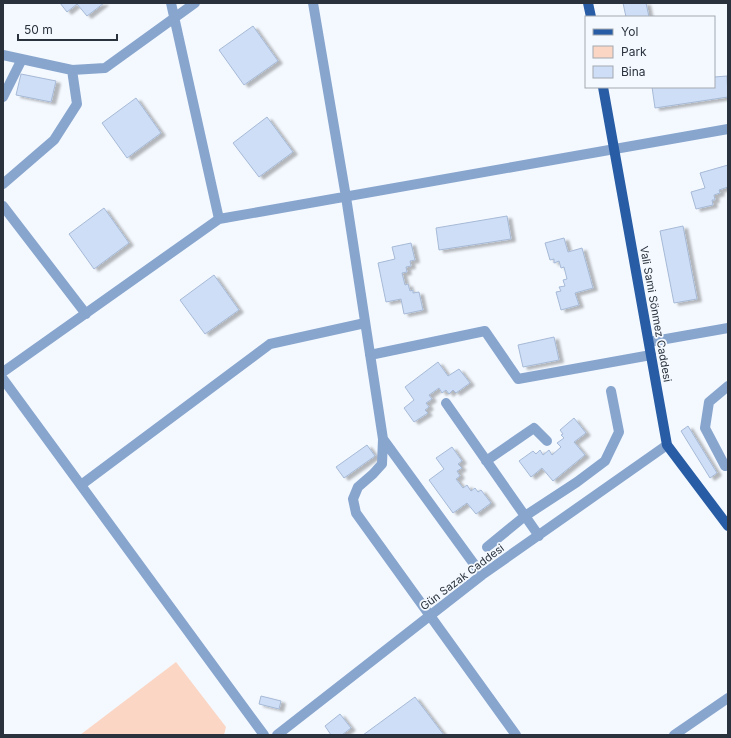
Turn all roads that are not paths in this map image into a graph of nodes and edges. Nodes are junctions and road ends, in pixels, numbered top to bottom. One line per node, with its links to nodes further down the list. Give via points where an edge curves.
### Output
1 (171, 3): 6 (street)
2 (196, 3): 6 (street)
3 (313, 3): 15 (street)
4 (588, 3): 5 (main road)
5 (591, 16)
6 (175, 19): 9 (street, via 106,68); 17 (street)
7 (3, 55): 8 (street)
8 (22, 59): 9 (street); 11 (street)
9 (72, 70): 14 (street, via 77,104 54,140)
10 (603, 88): 13 (main road, Vali Sami Sönmez Caddesi)
11 (3, 97)
12 (728, 129): 13 (street)
13 (614, 150): 15 (street); 21 (main road, Vali Sami Sönmez Caddesi)
14 (3, 184)
15 (346, 197): 17 (street); 19 (street)
16 (3, 206): 18 (street)
17 (219, 219): 18 (street)
18 (86, 314): 24 (street)
19 (365, 323): 22 (street); 34 (street, via 270,344)
20 (728, 328): 21 (street)
21 (649, 342): 23 (main road, Vali Sami Sönmez Caddesi)
22 (370, 355): 23 (street, via 485,332 518,379); 29 (street)
23 (651, 355): 31 (main road, Vali Sami Sönmez Caddesi)
24 (3, 372)
25 (3, 380): 34 (street)
26 (728, 386): 33 (street, via 709,402 705,428)
27 (611, 391): 35 (street, via 619,432 605,461)
28 (446, 403): 32 (street)
29 (383, 439): 39 (street); 40 (street, via 382,464 358,487 353,499 356,513)
30 (547, 441): 32 (street, via 534,428)
31 (667, 445): 36 (main road, Vali Sami Sönmez Caddesi); 37 (street, Gün Sazak Caddesi)
32 (486, 461): 35 (street)
33 (725, 466)
34 (81, 485): 42 (street)
35 (524, 516): 37 (street); 38 (street)
36 (728, 526)
37 (539, 536): 39 (street, Gün Sazak Caddesi)
38 (487, 546)
39 (482, 575): 40 (street, Gün Sazak Caddesi)
40 (431, 616): 43 (street, Gün Sazak Caddesi); 44 (street)
41 (728, 698): 45 (street)
42 (264, 735)
43 (277, 735)
44 (516, 735)
45 (674, 735)

